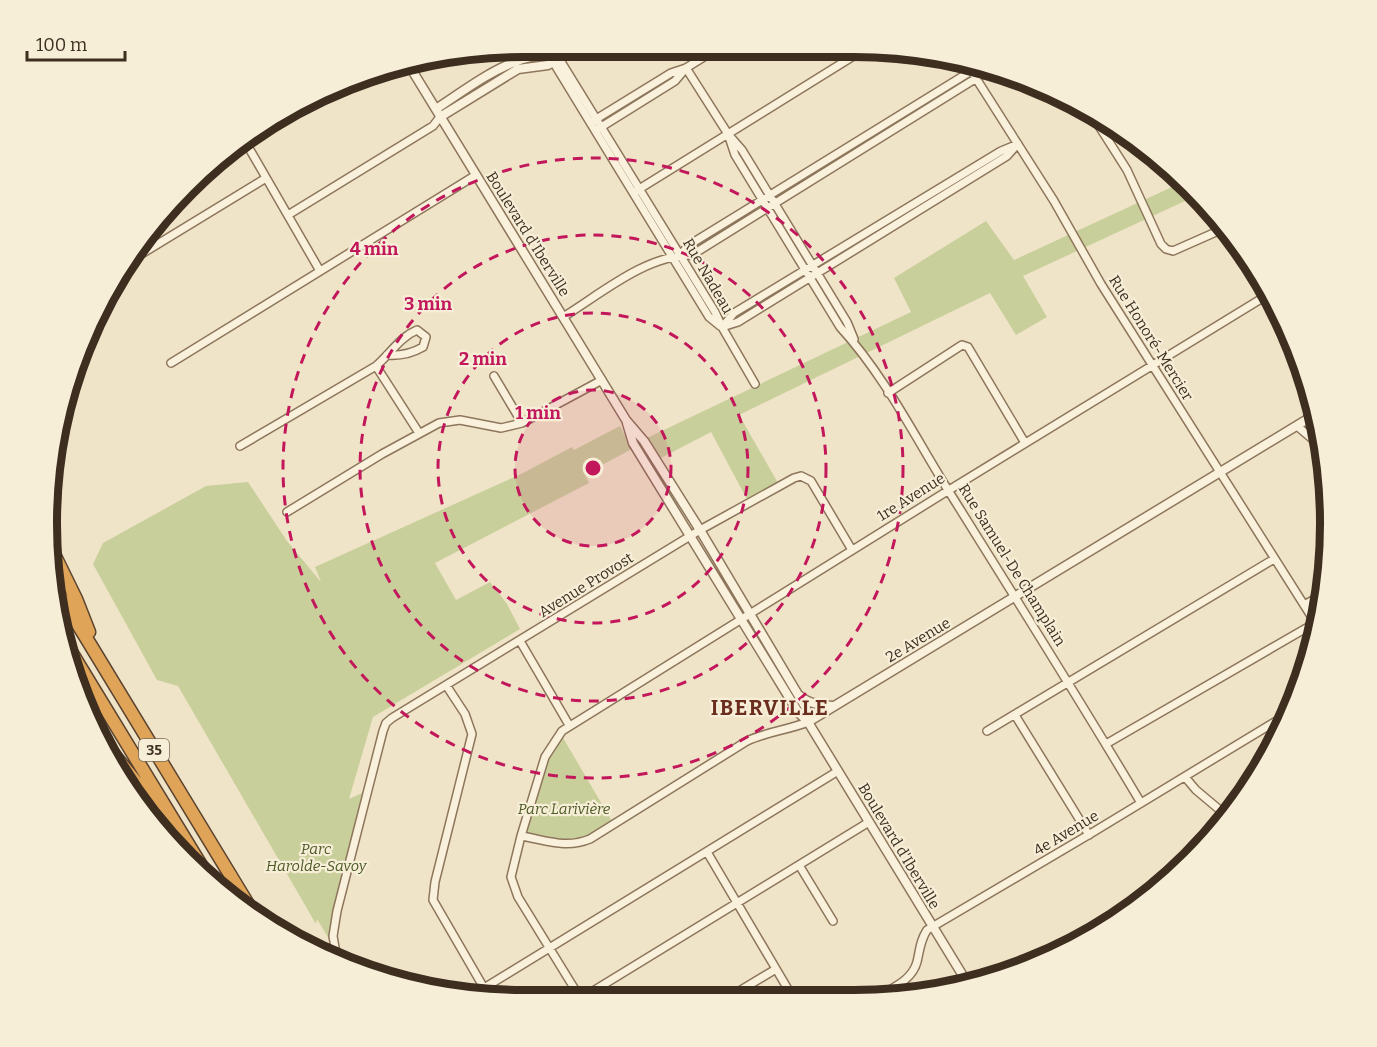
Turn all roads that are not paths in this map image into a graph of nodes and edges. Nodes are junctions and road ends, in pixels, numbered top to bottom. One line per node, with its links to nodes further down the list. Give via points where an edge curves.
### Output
1 (537, 57): 12 (street, via 517,61)
2 (545, 57): 13 (street)
3 (554, 57): 15 (street, Rue Nadeau)
4 (704, 57): 6 (street)
5 (852, 57): 18 (street)
6 (686, 68): 15 (street, via 671,73); 17 (street, via 675,81); 18 (street, Rue Samuel-De Champlain)
7 (412, 71): 14 (street, Boulevard d'Iberville)
8 (968, 72): 19 (street)
9 (973, 73): 11 (street, Rue Honoré-Mercier)
10 (981, 75): 11 (street)
11 (976, 78): 20 (street); 21 (street, Rue Honoré-Mercier)
12 (477, 82): 13 (street); 14 (street)
13 (482, 91): 14 (street)
14 (438, 113): 24 (street, Boulevard d'Iberville); 31 (street, via 434,126)
15 (593, 121): 17 (street, Rue Nadeau)
16 (1100, 127): 32 (street, via 1127,170 1166,249 1173,251)
17 (598, 129): 26 (street, Rue Nadeau)
18 (728, 134): 26 (street); 27 (street, Rue Samuel-De Champlain); 28 (street, Rue Samuel-De Champlain, via 735,155)
19 (866, 135): 20 (street); 27 (street)
20 (872, 143): 29 (street)
21 (1018, 144): 23 (street, via 1007,156); 50 (street, Rue Honoré-Mercier)
22 (248, 147): 25 (street)
23 (971, 174): 33 (street); 34 (street)
24 (476, 175): 40 (street); 44 (street, Boulevard d'Iberville)
25 (266, 178): 31 (street); 35 (street)
26 (636, 191): 36 (street, Rue Nadeau); 37 (street, Rue Nadeau)
27 (770, 196): 28 (street); 29 (street, Rue Samuel-De Champlain)
28 (762, 200): 30 (street, Rue Samuel-De Champlain); 36 (street, via 689,245)
29 (775, 204): 30 (street); 38 (street, Rue Samuel-De Champlain)
30 (768, 208): 36 (street, via 692,255); 39 (street, Rue Samuel-De Champlain)
31 (288, 215): 40 (street)
32 (1217, 232)
33 (864, 234): 34 (street); 38 (street)
34 (868, 242): 41 (street)
35 (144, 252)
36 (680, 255): 37 (street); 45 (street, Rue Nadeau)
37 (672, 256): 44 (street, via 648,264); 45 (street, Rue Nadeau, via 709,317)
38 (812, 265): 39 (street); 41 (street, Rue Samuel-De Champlain)
39 (805, 270): 42 (street, Rue Samuel-De Champlain); 45 (street, via 734,313)
40 (320, 271): 48 (street)
41 (817, 274): 42 (street); 46 (street, Rue Samuel-De Champlain, via 847,322)
42 (810, 278): 45 (street, via 738,322); 46 (street, Rue Samuel-De Champlain, via 840,327)
43 (1262, 298): 50 (street, 1re Avenue)
44 (563, 317): 52 (street, Boulevard d'Iberville)
45 (722, 327): 53 (street)
46 (856, 345): 54 (street, Rue Samuel-De Champlain)
47 (387, 355): 47 (street, via 423,348 426,337 417,330 410,333); 49 (street)
48 (171, 363)
49 (376, 366): 59 (street); 62 (street)
50 (1152, 366): 61 (street, 1re Avenue); 63 (street, Rue Honoré-Mercier)
51 (494, 376): 57 (street)
52 (602, 380): 56 (street, Boulevard d'Iberville); 57 (street)
53 (755, 384)
54 (888, 393): 61 (street, via 962,345 968,347); 64 (street, Rue Samuel-De Champlain)
55 (1308, 419): 58 (street, 2e Avenue)
56 (626, 420): 66 (street, Boulevard d'Iberville, via 644,441); 67 (street, Boulevard d'Iberville, via 633,443)
57 (522, 423): 59 (street, via 501,428 460,420 439,423)
58 (1297, 426): 60 (street); 63 (street, 2e Avenue)
59 (419, 434): 65 (street)
60 (1312, 439)
61 (1025, 443): 64 (street, 1re Avenue)
62 (240, 446)
63 (1219, 473): 69 (street, Rue Honoré-Mercier); 71 (street, 2e Avenue)
64 (948, 490): 68 (street, 1re Avenue); 71 (street, Rue Samuel-De Champlain)
65 (287, 512)
66 (700, 530): 67 (street, Avenue Provost); 68 (street, Avenue Provost, via 801,476 811,482); 75 (street, Boulevard d'Iberville)
67 (690, 536): 77 (street, Boulevard d'Iberville); 79 (street, Avenue Provost)
68 (852, 550): 75 (street, 1re Avenue)
69 (1274, 558): 74 (street, Rue Honoré-Mercier); 82 (street)
70 (59, 564): 80 (highway)
71 (1016, 596): 82 (street, Rue Samuel-De Champlain); 85 (street, 2e Avenue)
72 (1313, 600): 74 (street)
73 (64, 601): 80 (highway, 35)
74 (1304, 605): 76 (street, Rue Honoré-Mercier)
75 (750, 613): 77 (street, 1re Avenue); 84 (street, Boulevard d'Iberville)
76 (1311, 616)
77 (740, 619): 88 (street, Boulevard d'Iberville); 89 (street, 1re Avenue)
78 (1307, 630): 91 (street)
79 (520, 641): 83 (street, Avenue Provost); 89 (street)
80 (102, 664): 104 (highway, 35)
81 (80, 667): 100 (highway, 35)
82 (1068, 682): 86 (street); 91 (street, Rue Samuel-De Champlain)
83 (446, 685): 109 (street, Avenue Provost, via 387,722 335,918); 112 (street, via 465,714 472,734 433,900)
84 (796, 692): 85 (street, via 804,700); 88 (street, Boulevard d'Iberville, via 806,708)
85 (834, 706): 88 (street, 2e Avenue)
86 (1015, 715): 90 (street); 98 (street)
87 (1276, 721): 94 (street, 4e Avenue)
88 (808, 722): 92 (street, Boulevard d'Iberville); 99 (street, 2e Avenue, via 747,741 580,843 567,845)
89 (569, 724): 99 (street, 1re Avenue, via 545,757)
90 (987, 731)
91 (1106, 744): 95 (street, Rue Samuel-De Champlain)
92 (838, 771): 97 (street, Boulevard d'Iberville); 102 (street)
93 (131, 776): 100 (highway)
94 (1185, 777): 95 (street, 4e Avenue); 96 (street)
95 (1141, 803): 98 (street, 4e Avenue)
96 (1221, 811)
97 (869, 822): 103 (street); 107 (street, Boulevard d'Iberville)
98 (1089, 835): 107 (street, 4e Avenue)
99 (521, 836): 108 (street, 1re Avenue, via 511,871 512,883)
100 (189, 846): 101 (highway, 35)
101 (192, 851)
102 (707, 852): 105 (street); 108 (street)
103 (799, 865): 105 (street); 106 (street)
104 (243, 896)
105 (737, 903): 110 (street); 115 (street)
106 (833, 921)
107 (933, 927): 111 (street, Boulevard d'Iberville); 113 (street, 4e Avenue, via 921,940 916,964 908,978)
108 (550, 948): 112 (street); 114 (street, 1re Avenue)
109 (335, 950)
110 (776, 969): 116 (street); 117 (street)
111 (963, 977)
112 (484, 988)
113 (891, 988)
114 (575, 990)
115 (595, 990)
116 (741, 990)
117 (788, 990)

